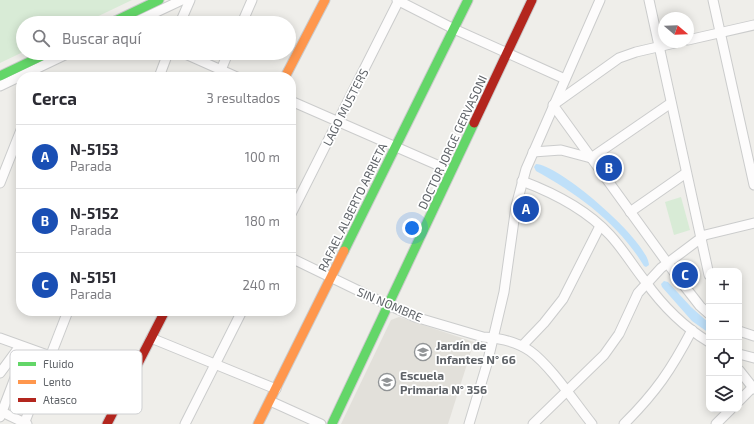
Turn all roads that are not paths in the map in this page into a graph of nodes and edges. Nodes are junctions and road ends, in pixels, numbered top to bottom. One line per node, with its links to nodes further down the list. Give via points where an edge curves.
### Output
1 (159, 0): 12 (street)
2 (182, 0): 13 (street)
3 (190, 0): 14 (street)
4 (252, 0): 15 (street)
5 (325, 0): 23 (street)
6 (398, 0): 17 (street); 43 (street, LAGO MUSTERS)
7 (468, 0): 17 (street, RAFAEL ALBERTO ARRIETA)
8 (532, 0): 22 (street, DOCTOR JORGE GERVASONI)
9 (600, 0): 38 (street)
10 (649, 0): 20 (street)
11 (713, 0): 18 (street)
12 (126, 16)
13 (148, 16)
14 (183, 16)
15 (245, 16)
16 (754, 25): 18 (street)
17 (454, 28): 22 (street); 45 (street, RAFAEL ALBERTO ARRIETA)
18 (720, 32): 19 (street); 53 (street)
19 (694, 38)
20 (658, 47): 42 (street, via 619,58)
21 (658, 48): 41 (street)
22 (508, 53): 38 (street); 49 (street, DOCTOR JORGE GERVASONI)
23 (296, 56)
24 (46, 60): 29 (street)
25 (165, 60): 33 (street)
26 (199, 60): 30 (street)
27 (225, 60): 30 (street)
28 (294, 60): 35 (street)
29 (39, 62): 31 (street); 32 (street); 36 (street)
30 (221, 70): 34 (street)
31 (23, 72)
32 (40, 72)
33 (161, 72)
34 (226, 72)
35 (288, 72)
36 (0, 76)
37 (16, 76): 39 (street)
38 (565, 79): 42 (street)
39 (0, 86)
40 (296, 103): 43 (street)
41 (671, 103): 47 (street); 50 (street)
42 (553, 106): 46 (street); 47 (street)
43 (337, 121): 45 (street); 54 (street, LAGO MUSTERS)
44 (16, 139): 48 (street)
45 (395, 147): 49 (street); 62 (street, RAFAEL ALBERTO ARRIETA)
46 (533, 152): 47 (street, via 561,150); 51 (street)
47 (591, 158): 55 (street)
48 (5, 159): 52 (street)
49 (451, 171): 64 (street, DOCTOR JORGE GERVASONI)
50 (686, 173): 55 (street); 58 (street)
51 (522, 181): 57 (street, via 567,202); 73 (street)
52 (0, 183)
53 (754, 185)
54 (296, 204)
55 (630, 212): 60 (street)
56 (754, 222): 58 (street, via 711,232)
57 (600, 226): 63 (street, via 619,245); 76 (street, via 563,299)
58 (701, 238): 60 (street); 61 (street)
59 (296, 260): 62 (street, SIN NOMBRE)
60 (667, 263): 63 (street); 65 (street)
61 (707, 268)
62 (331, 277): 64 (street, SIN NOMBRE); 91 (street, RAFAEL ALBERTO ARRIETA)
63 (646, 283): 69 (street, via 671,312); 92 (street, via 638,293 612,345)
64 (388, 305): 73 (street, SIN NOMBRE, via 430,321); 104 (street, DOCTOR JORGE GERVASONI)
65 (706, 311)
66 (66, 316): 81 (street)
67 (162, 316): 72 (street)
68 (239, 316): 86 (street)
69 (692, 330): 74 (street); 108 (street, via 659,387)
70 (742, 332): 71 (street)
71 (754, 336)
72 (151, 338): 83 (street); 86 (street)
73 (494, 338): 76 (street, SIN NOMBRE); 105 (street)
74 (706, 340)
75 (1, 341): 77 (street)
76 (522, 346): 92 (street, via 542,362)
77 (23, 347): 78 (street); 79 (street); 80 (street)
78 (20, 350)
79 (22, 350)
80 (32, 350)
81 (52, 350)
82 (742, 355): 84 (street)
83 (142, 356)
84 (754, 358)
85 (10, 362): 87 (street)
86 (215, 364): 91 (street); 101 (street)
87 (0, 373)
88 (742, 374): 90 (street)
89 (10, 387): 96 (street)
90 (754, 388): 93 (street)
91 (276, 389): 94 (street, RAFAEL ALBERTO ARRIETA)
92 (566, 392): 106 (street); 107 (street)
93 (742, 398)
94 (270, 401): 102 (street, RAFAEL ALBERTO ARRIETA); 103 (street)
95 (728, 412): 109 (street)
96 (1, 414): 99 (street)
97 (29, 414): 99 (street)
98 (112, 414): 100 (street)
99 (25, 424)
100 (107, 424)
101 (185, 424)
102 (258, 424)
103 (321, 424)
104 (332, 424)
105 (469, 424)
106 (533, 424)
107 (592, 424)
108 (624, 424)
109 (716, 424)

